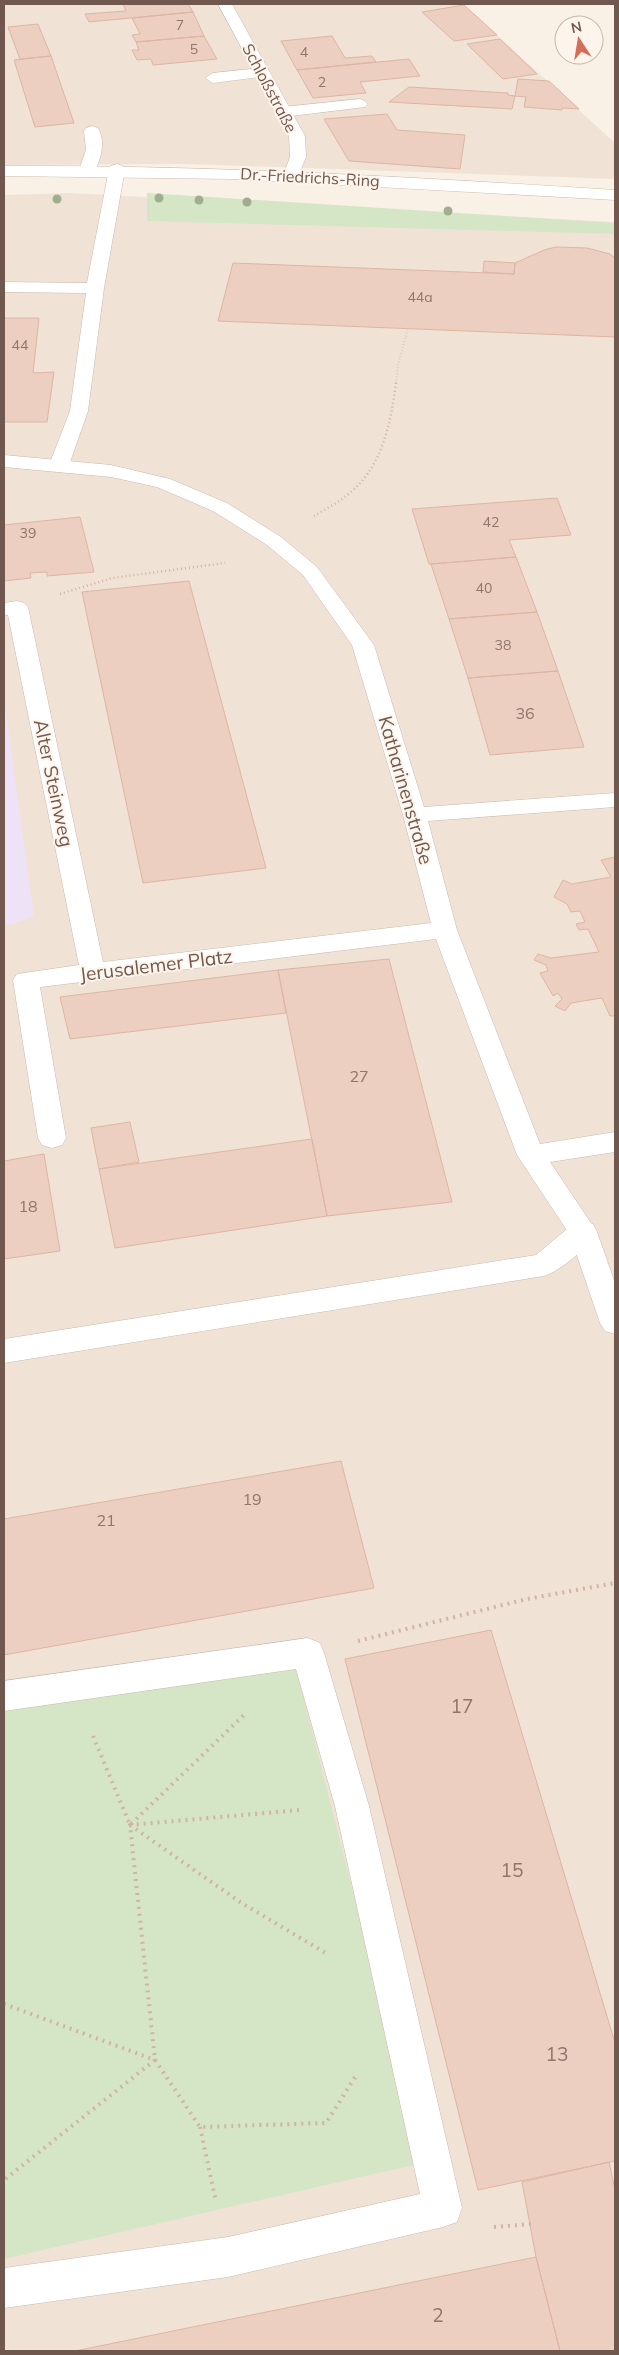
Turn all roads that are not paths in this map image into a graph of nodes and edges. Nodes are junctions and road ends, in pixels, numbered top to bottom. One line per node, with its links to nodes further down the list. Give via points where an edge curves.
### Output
1 (225, 4): 2 (street, Schloßstraße)
2 (262, 73): 3 (street); 5 (street, Schloßstraße)
3 (213, 78)
4 (360, 104): 5 (street)
5 (283, 112): 10 (street, Schloßstraße, via 297,136 298,157)
6 (92, 131): 8 (street, via 94,150)
7 (117, 169): 8 (street, Dr.-Friedrichs-Ring); 10 (street, Dr.-Friedrichs-Ring); 13 (street)
8 (87, 170): 9 (street, Dr.-Friedrichs-Ring)
9 (4, 171)
10 (291, 176): 11 (street, Dr.-Friedrichs-Ring)
11 (615, 195)
12 (4, 287): 13 (street)
13 (95, 288): 15 (street, via 79,411)
14 (4, 461): 15 (street, Katharinenstraße)
15 (59, 464): 18 (street, Katharinenstraße, via 111,471 162,483 220,506 274,541 310,571 363,645)
16 (10, 608): 20 (street, Alter Steinweg)
17 (615, 800): 18 (street)
18 (416, 815): 19 (street, Katharinenstraße)
19 (445, 930): 20 (street, Jerusalemer Platz); 23 (street, Katharinenstraße)
20 (93, 972): 21 (street, Jerusalemer Platz, via 26,980)
21 (52, 1138)
22 (615, 1142): 23 (street)
23 (531, 1155): 24 (street, Katharinenstraße)
24 (583, 1232): 25 (street, Katharinenstraße); 26 (street, via 544,1265)
25 (615, 1323)
26 (4, 1352)
27 (4, 1696): 28 (street, via 308,1653 352,1806 444,2208 228,2257)
28 (4, 2288)

